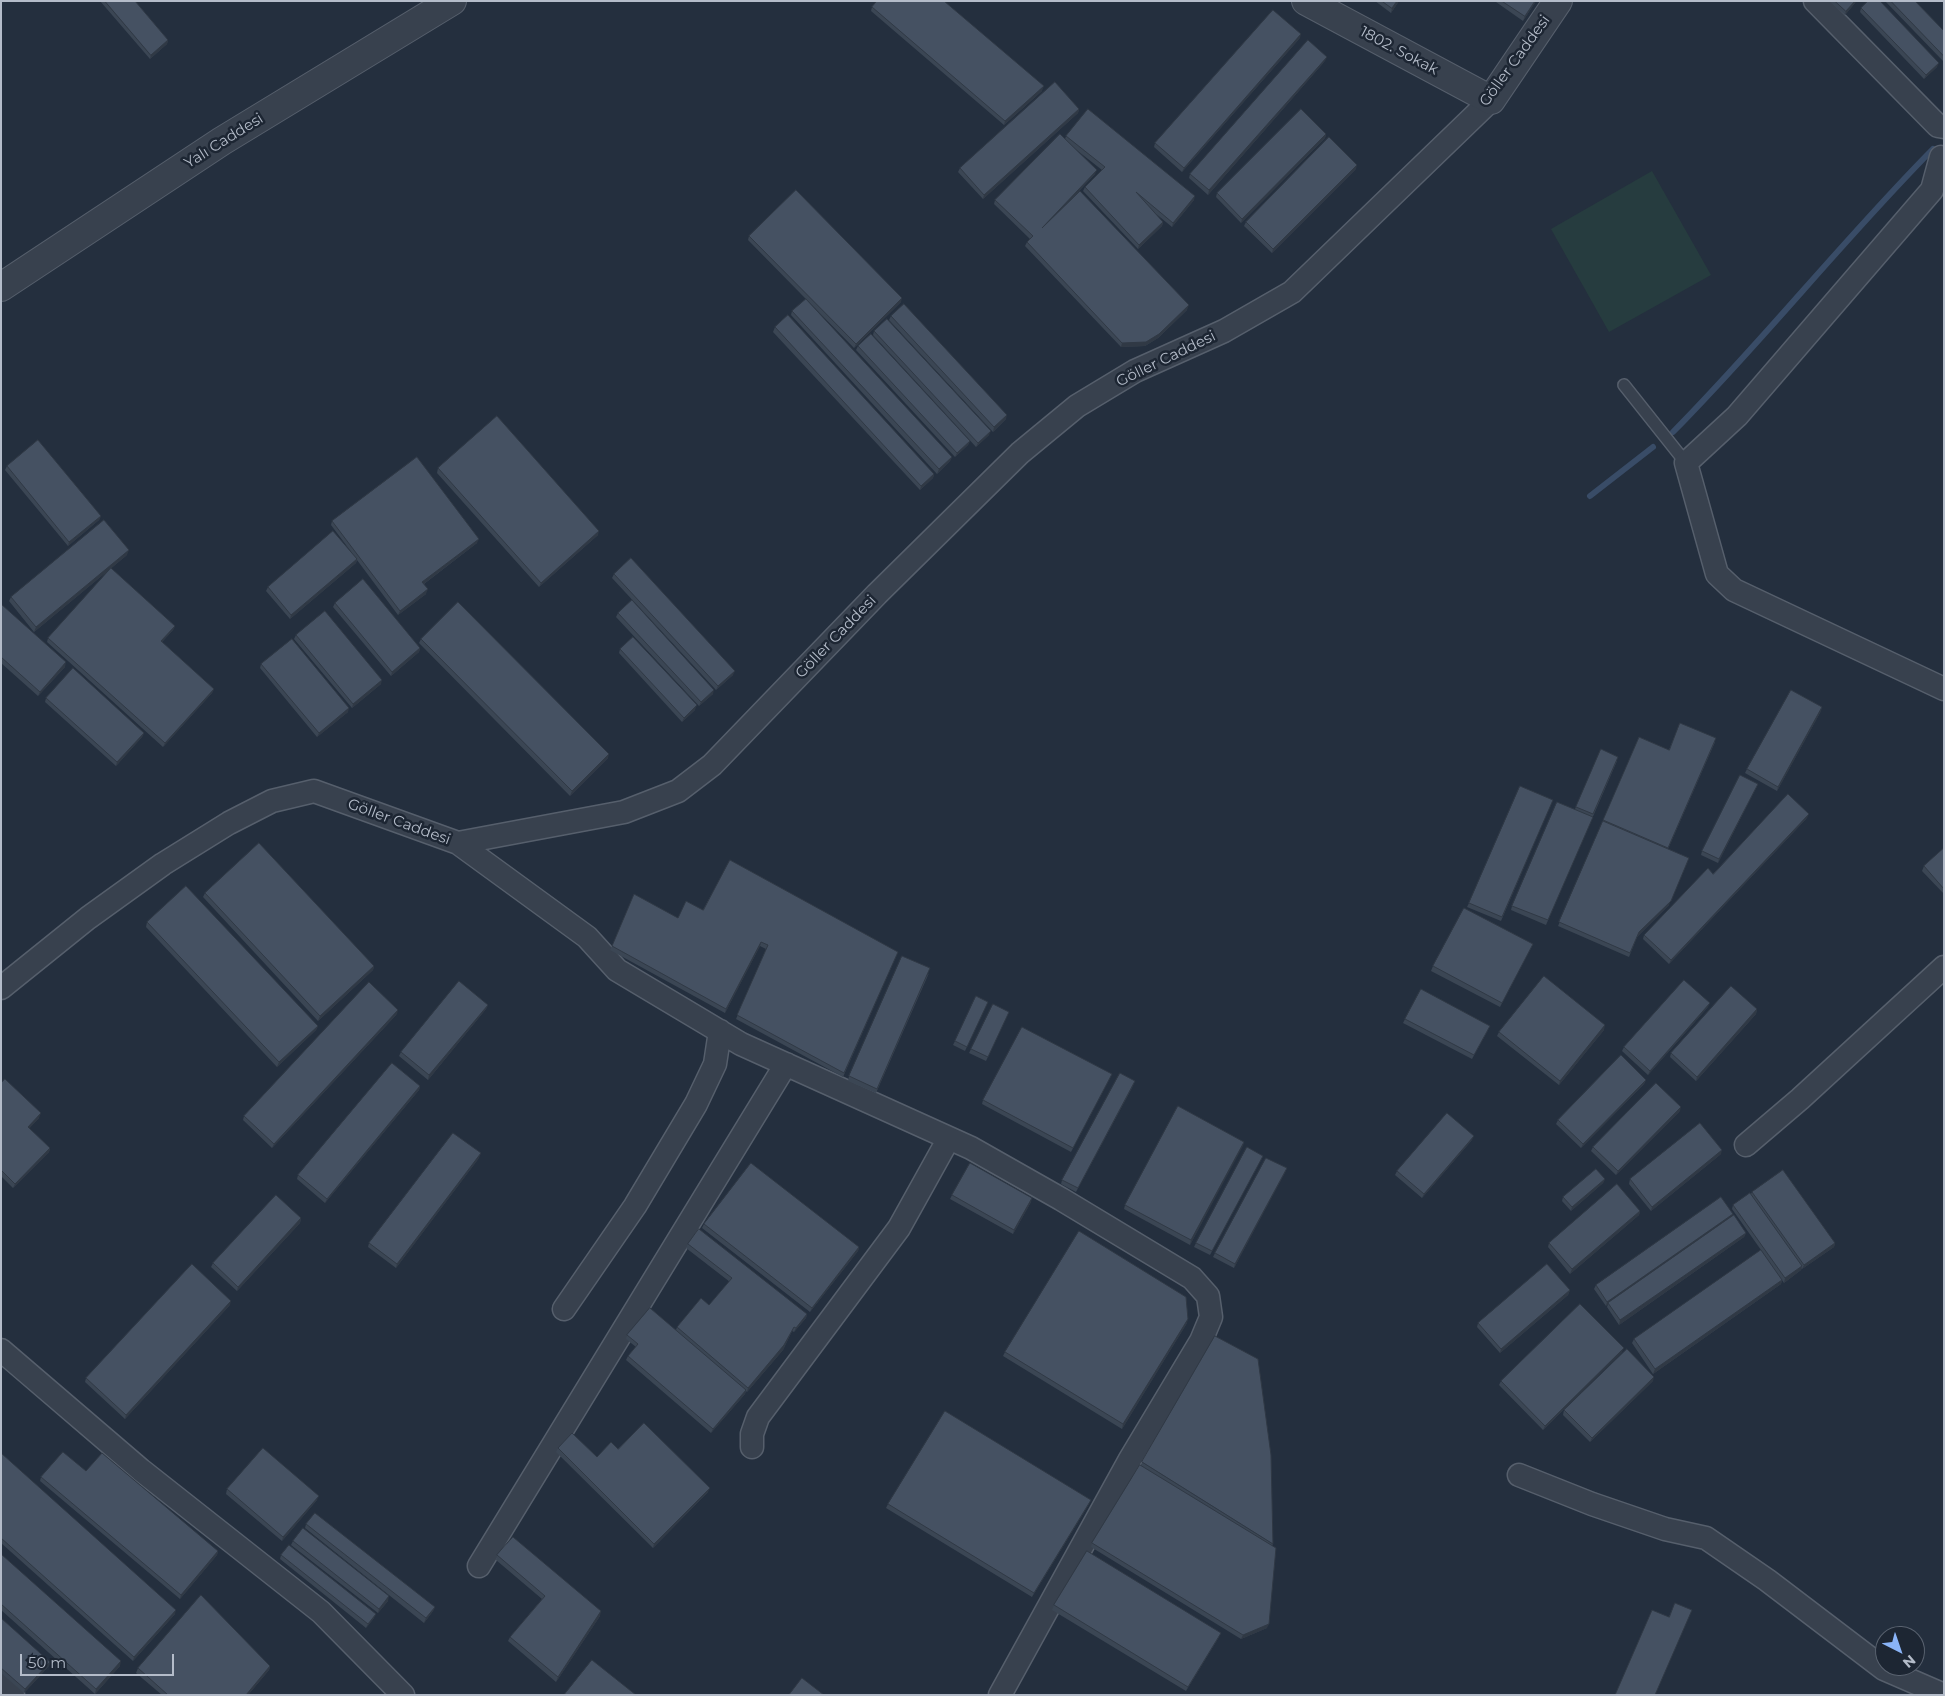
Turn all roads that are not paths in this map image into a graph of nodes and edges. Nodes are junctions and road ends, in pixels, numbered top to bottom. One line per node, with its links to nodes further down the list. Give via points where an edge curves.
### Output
1 (1306, 1): 5 (street, 1802. Sokak)
2 (1558, 1): 5 (street, Göller Caddesi)
3 (1815, 1): 6 (street, via 1938,126)
4 (449, 2): 8 (street, Yalı Caddesi, via 222,141)
5 (1491, 100): 12 (street, Göller Caddesi, via 1292,292 1224,331 1135,371 1077,406 1020,453 877,594 712,765 678,791 624,812)
6 (1944, 127)
7 (1941, 157): 10 (street, via 1932,190 1736,416)
8 (1, 287)
9 (1624, 385): 10 (lane)
10 (1686, 463): 11 (street, via 1717,574 1734,590)
11 (1944, 689)
12 (458, 843): 14 (street, Göller Caddesi, via 314,791 272,802 229,823 162,864); 15 (street, via 587,937 617,970)
13 (1944, 967): 18 (street, via 1800,1100)
14 (1, 988)
15 (720, 1032): 16 (street); 19 (street, via 715,1064 696,1104 635,1206)
16 (786, 1064): 17 (street); 23 (street)
17 (949, 1138): 21 (street, via 899,1228 758,1417); 27 (street, via 1061,1199 1192,1278 1208,1296 1211,1317 1201,1341 1129,1460)
18 (1746, 1145)
19 (564, 1309)
20 (1, 1350): 26 (street, via 141,1470 321,1612)
21 (752, 1446)
22 (1519, 1474): 28 (street, via 1665,1529 1706,1538 1884,1669)
23 (479, 1566)
24 (1, 1684): 25 (street)
25 (13, 1695)
26 (403, 1695)
27 (1000, 1695)
28 (1944, 1695)

